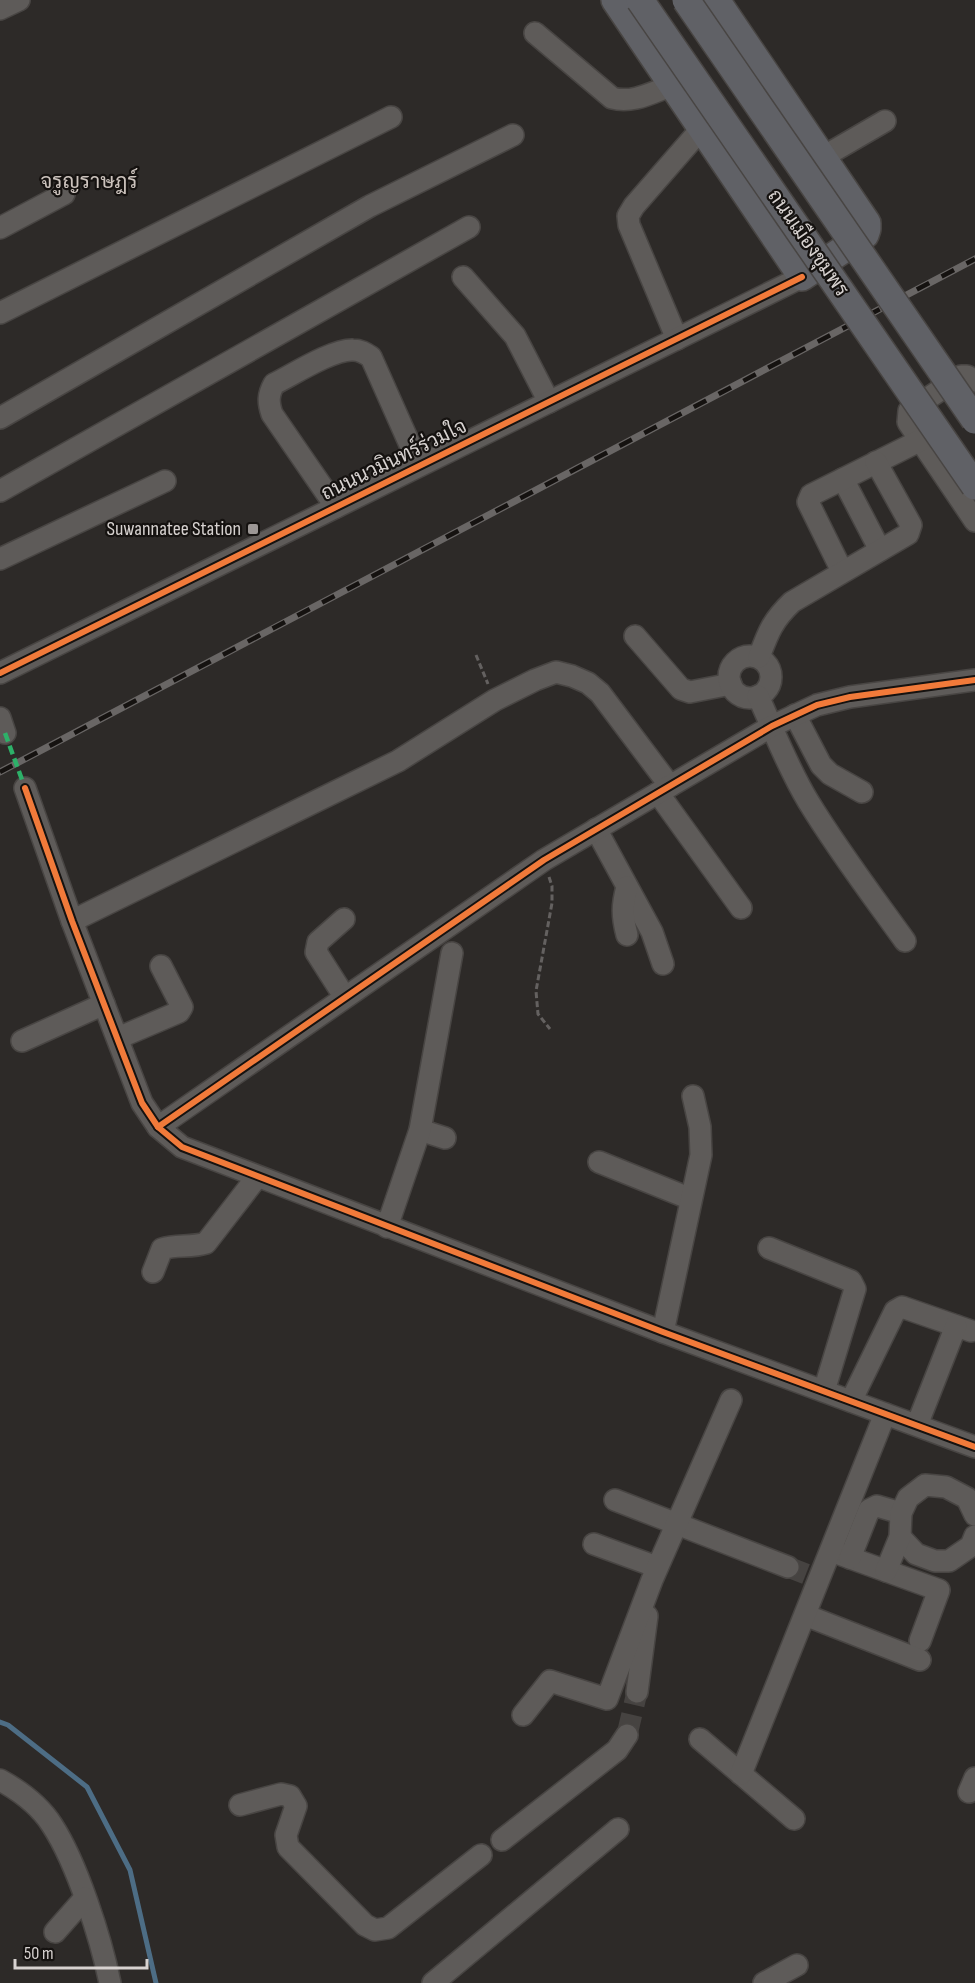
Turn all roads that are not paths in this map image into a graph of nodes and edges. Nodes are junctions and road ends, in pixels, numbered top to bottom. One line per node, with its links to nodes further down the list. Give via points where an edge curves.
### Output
1 (19, 0): 6 (street)
2 (615, 0): 8 (main road)
3 (640, 0): 30 (main road, ถนนเมืองชุมพร, bridge)
4 (686, 0): 24 (main road, ถนนเมืองชุมพร, bridge)
5 (717, 0): 13 (main road)
6 (0, 9)
7 (535, 33): 8 (street, via 612,98 622,101)
8 (673, 85): 11 (main road)
9 (391, 117): 19 (street)
10 (885, 121): 13 (street)
11 (702, 128): 17 (main road); 20 (street, via 628,216 628,225)
12 (513, 135): 23 (street, via 370,206)
13 (823, 157): 17 (main road, via 867,223 867,229 865,235)
14 (64, 194): 16 (street)
15 (469, 227): 31 (street)
16 (0, 228)
17 (802, 277): 20 (street, ถนนนวมินทร์ร่วมใจ)
18 (463, 278): 22 (street, via 515,336)
19 (0, 313)
20 (677, 339): 22 (street, ถนนนวมินทร์ร่วมใจ)
21 (975, 381): 25 (street, via 961,376 909,411 908,422)
22 (549, 402): 27 (street, ถนนนวมินทร์ร่วมใจ)
23 (0, 418)
24 (975, 420)
25 (920, 441): 26 (street); 33 (street)
26 (876, 462): 28 (street); 34 (street, via 911,525 908,534)
27 (419, 465): 32 (street, ถนนนวมินทร์ร่วมใจ); 32 (street, via 371,357 363,351 339,352 274,384 268,403 272,414)
28 (843, 479): 34 (street); 36 (street, via 811,495 808,502)
29 (165, 481): 35 (street)
30 (975, 486)
31 (0, 491)
32 (336, 507): 39 (street, ถนนนวมินทร์ร่วมใจ)
33 (975, 521)
34 (880, 550): 36 (street)
35 (0, 559)
36 (842, 571): 38 (street, via 778,615)
37 (635, 636): 41 (street, via 681,689 690,692)
38 (759, 657): 41 (street, via 735,662 729,676); 42 (street, via 766,662 771,677 770,685)
39 (0, 673)
40 (975, 680): 43 (street, via 850,698 817,705)
41 (731, 684): 42 (street, via 742,696)
42 (758, 696): 44 (street)
43 (795, 715): 44 (street); 47 (street, via 821,765)
44 (771, 726): 46 (street); 54 (street, via 808,800)
45 (25, 788): 52 (street)
46 (664, 790): 48 (street); 50 (street); 52 (street, via 600,693 588,683 556,672 495,700 388,767)
47 (862, 792)
48 (596, 829): 49 (street); 58 (street)
49 (627, 887): 53 (street, via 622,917); 56 (street, via 652,932)
50 (741, 908)
51 (344, 918): 58 (street, via 318,942 316,952)
52 (72, 921): 59 (street)
53 (627, 935)
54 (905, 942)
55 (452, 953): 64 (street)
56 (663, 964)
57 (161, 966): 60 (street, via 182,1007 179,1012)
58 (344, 996): 63 (street)
59 (104, 1004): 60 (street); 61 (street)
60 (118, 1038): 63 (street, via 142,1103)
61 (22, 1041)
62 (693, 1096): 68 (street, via 701,1155)
63 (158, 1127): 67 (street, via 182,1147)
64 (420, 1130): 65 (street); 69 (street)
65 (445, 1138)
66 (599, 1162): 68 (street)
67 (257, 1177): 69 (street); 71 (street, via 206,1244 162,1249)
68 (691, 1199): 72 (street)
69 (387, 1227): 72 (street)
70 (769, 1248): 73 (street, via 851,1281 855,1289)
71 (153, 1272)
72 (663, 1332): 73 (street)
73 (824, 1391): 75 (street)
74 (731, 1400): 82 (street)
75 (851, 1401): 76 (street); 77 (street, via 895,1311 902,1307 964,1329)
76 (885, 1414): 77 (street); 86 (street)
77 (917, 1425): 78 (street)
78 (975, 1447)
79 (615, 1500): 82 (street)
80 (901, 1513): 81 (street, via 908,1498 925,1485 946,1487 967,1498); 84 (street); 86 (street, via 877,1506 869,1510)
81 (975, 1515)
82 (676, 1524): 88 (street); 89 (street)
83 (975, 1536): 84 (street, via 971,1546 949,1561 934,1561 916,1554)
84 (900, 1537): 87 (street)
85 (594, 1544): 89 (street)
86 (840, 1555): 87 (street); 88 (street)
87 (886, 1571): 90 (street, via 939,1590 920,1651)
88 (804, 1573): 90 (street)
89 (655, 1574): 91 (street); 92 (street, via 606,1699 550,1681)
90 (805, 1615): 95 (street)
91 (637, 1692)
92 (523, 1715)
93 (627, 1735): 100 (street, via 617,1750)
94 (700, 1739): 95 (street)
95 (741, 1774): 98 (street)
96 (0, 1780): 102 (street, via 23,1793 52,1824)
97 (240, 1805): 101 (street, via 281,1794 290,1796 296,1806 286,1834 288,1847 365,1925 375,1930 388,1928)
98 (794, 1819)
99 (618, 1829): 106 (street)
100 (502, 1840)
101 (481, 1856)
102 (85, 1898): 103 (street); 105 (street)
103 (55, 1932)
104 (796, 1965): 107 (street)
105 (110, 1983)
106 (433, 1983)
107 (764, 1983)

